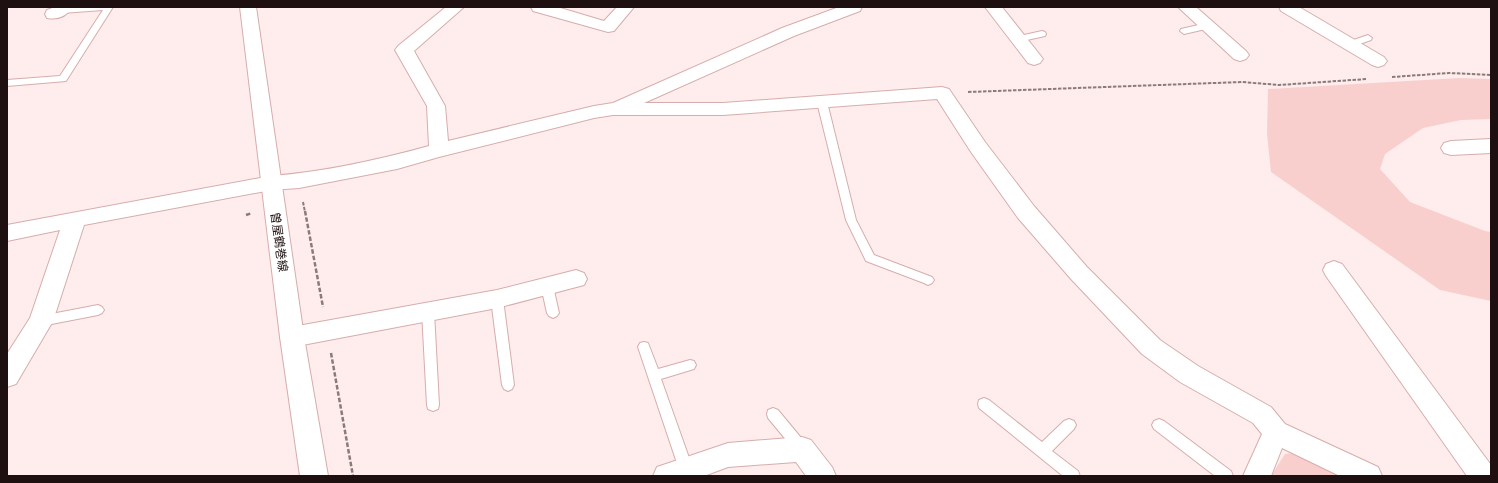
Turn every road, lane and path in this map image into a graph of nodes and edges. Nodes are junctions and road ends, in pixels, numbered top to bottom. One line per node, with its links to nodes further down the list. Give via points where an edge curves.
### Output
1 (248, 7): 29 (street, 曽屋鶴巻線)
2 (456, 7): 28 (street, via 404,50 436,106)
3 (539, 7): 4 (street, via 608,26)
4 (626, 7)
5 (994, 7): 14 (street)
6 (1186, 7): 10 (street)
7 (1287, 7): 15 (street)
8 (850, 8): 25 (street, via 788,32)
9 (60, 10): 22 (lane, via 108,7 63,79)
10 (1207, 26): 11 (lane); 16 (street)
11 (1184, 31)
12 (1042, 34): 14 (lane)
13 (1368, 38): 15 (lane)
14 (1018, 39): 17 (street)
15 (1351, 44): 18 (street)
16 (1240, 55)
17 (1034, 59)
18 (1378, 61)
19 (1491, 75): 20 (path, via 1449,73)
20 (1392, 77)
21 (1369, 79): 23 (path, via 1278,85 1242,82)
22 (7, 83)
23 (942, 93): 24 (street); 52 (street, via 978,148 1026,212 1079,273 1151,346 1189,374 1262,415)
24 (822, 102): 25 (street, via 723,109); 34 (lane, via 851,220 870,258)
25 (613, 109): 28 (street)
26 (1490, 147): 27 (street)
27 (1451, 148)
28 (439, 150): 29 (street, via 397,162 299,181)
29 (271, 183): 30 (street); 41 (street, 曽屋鶴巻線)
30 (75, 219): 31 (street); 40 (street)
31 (7, 233)
32 (1334, 270): 62 (street)
33 (576, 279): 35 (street)
34 (928, 280)
35 (547, 286): 36 (street); 39 (lane)
36 (497, 299): 38 (street); 46 (lane)
37 (98, 310): 40 (lane)
38 (428, 312): 41 (street); 48 (lane)
39 (553, 313)
40 (41, 321): 44 (street)
41 (292, 337): 56 (street, 曽屋鶴巻線)
42 (644, 347): 45 (lane)
43 (690, 366): 45 (lane)
44 (7, 376)
45 (654, 376): 55 (lane)
46 (508, 385)
47 (984, 404): 54 (lane)
48 (433, 405)
49 (773, 414): 53 (lane)
50 (1069, 425): 54 (lane)
51 (1159, 425): 59 (lane)
52 (1276, 432): 60 (street); 61 (street)
53 (802, 449): 55 (street, via 728,455); 57 (street)
54 (1042, 451): 58 (lane)
55 (677, 473)
56 (314, 476)
57 (822, 476)
58 (1073, 476)
59 (1226, 476)
60 (1257, 476)
61 (1368, 476)
62 (1483, 476)

